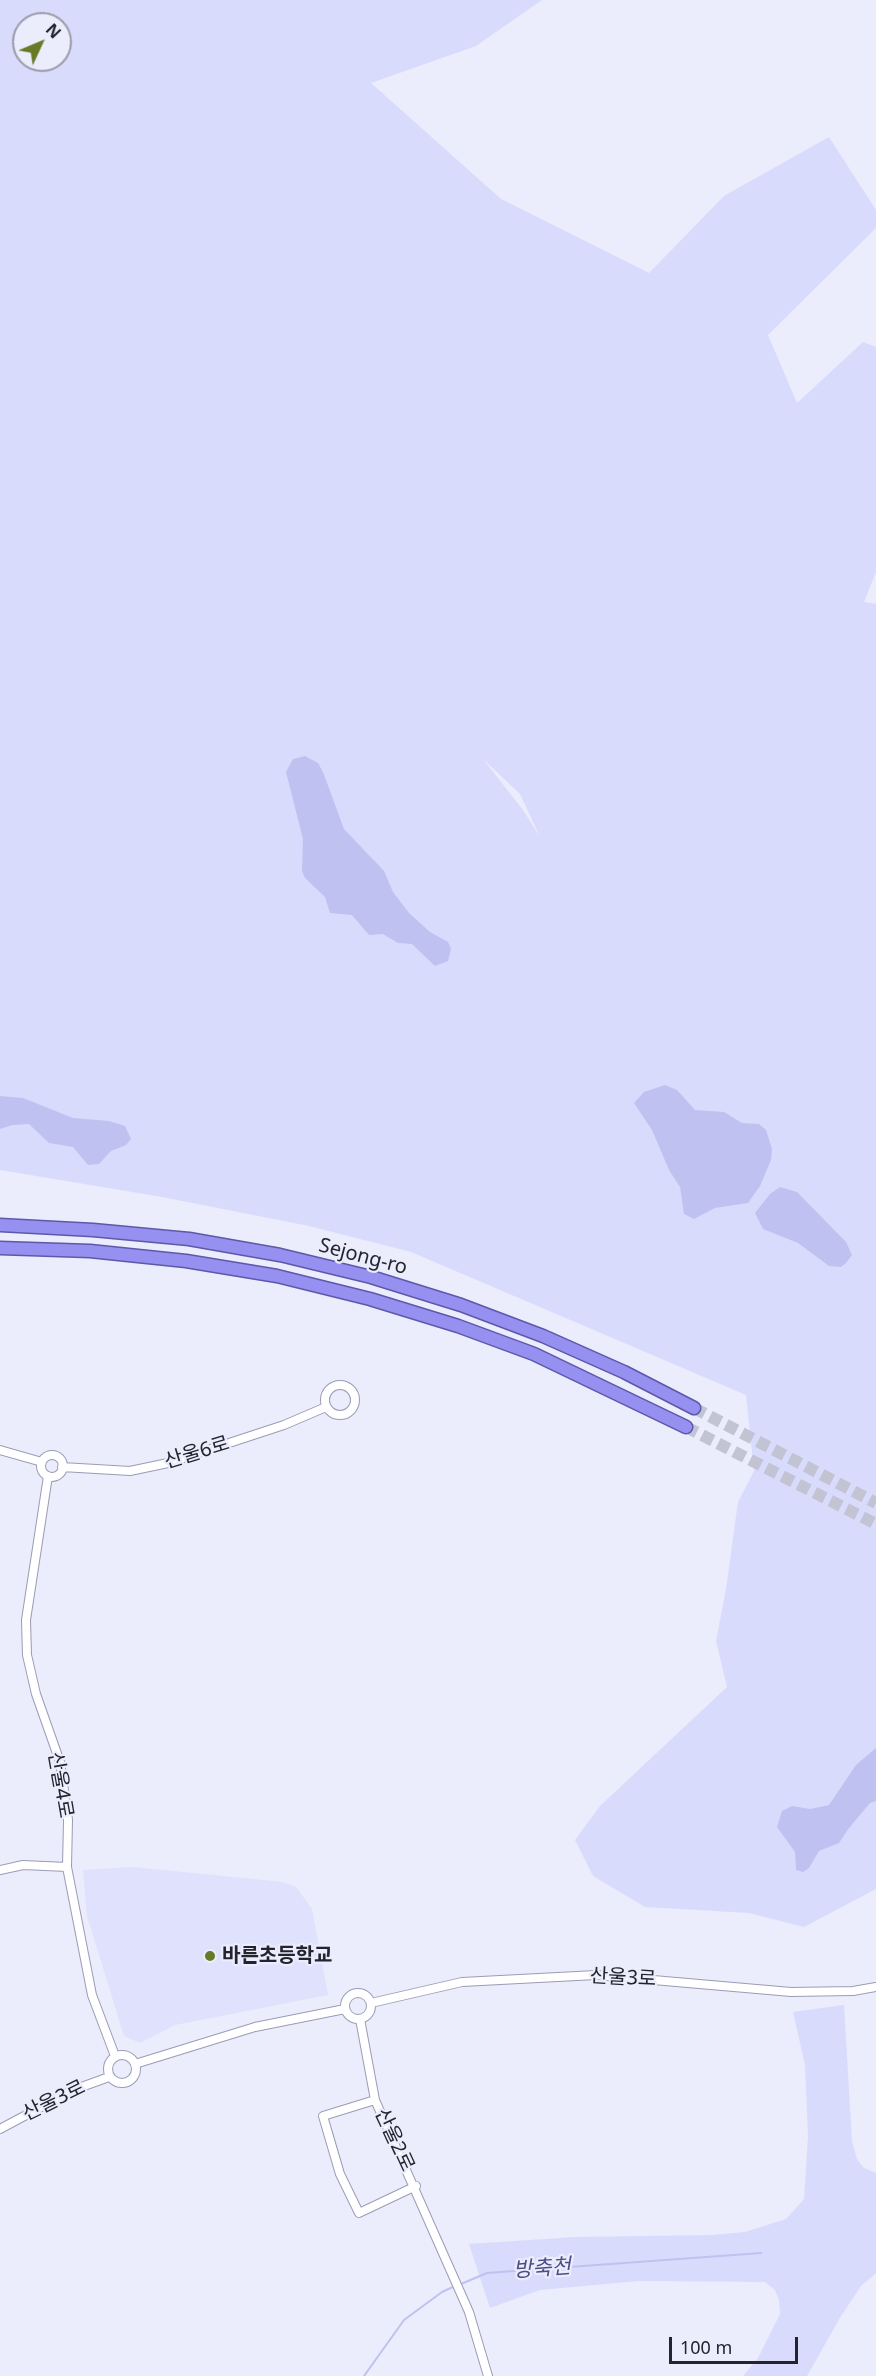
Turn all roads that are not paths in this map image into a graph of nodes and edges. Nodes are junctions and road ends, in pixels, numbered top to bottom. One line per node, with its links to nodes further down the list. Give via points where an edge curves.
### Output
1 (0, 1220): 3 (highway)
2 (0, 1225): 3 (highway, Sejong-ro)
3 (93, 1230): 8 (highway, Sejong-ro, via 189,1239 371,1277 543,1336)
4 (0, 1248): 5 (highway, Sejong-ro)
5 (90, 1251): 6 (highway); 9 (highway, Sejong-ro, via 277,1276 370,1299 534,1354)
6 (0, 1255)
7 (326, 1407): 7 (street, via 338,1415 348,1413 354,1406 352,1391 339,1385 330,1389); 12 (street, 산울6로, via 168,1463 130,1471)
8 (694, 1408)
9 (686, 1427)
10 (0, 1450): 11 (street)
11 (42, 1462): 12 (street, via 53,1455 60,1459); 13 (street)
12 (62, 1467): 13 (street, via 58,1475)
13 (48, 1476): 14 (street, 산울4로, via 26,1620 27,1655 60,1762 68,1820)
14 (67, 1867): 15 (street, via 23,1865); 20 (street, 산울4로, via 92,1995)
15 (0, 1870)
16 (876, 1987): 17 (street, 산울3로, via 791,1992 596,1975 462,1982)
17 (371, 2003): 18 (street, via 367,1995 354,1993 347,1998); 19 (street, via 368,2015)
18 (345, 2008): 19 (street, via 351,2018); 21 (street, via 255,2027)
19 (360, 2019): 23 (street, 산울2로)
20 (115, 2056): 21 (street, via 128,2055); 22 (street, via 108,2064)
21 (135, 2064): 22 (street, via 134,2076 127,2083)
22 (110, 2077): 24 (street, 산울3로, via 73,2090)
23 (375, 2100): 25 (street, 산울2로); 25 (street, via 323,2116 340,2174 358,2213)
24 (0, 2128)
25 (416, 2187): 26 (street, 산울2로, via 470,2313)
26 (488, 2376)

